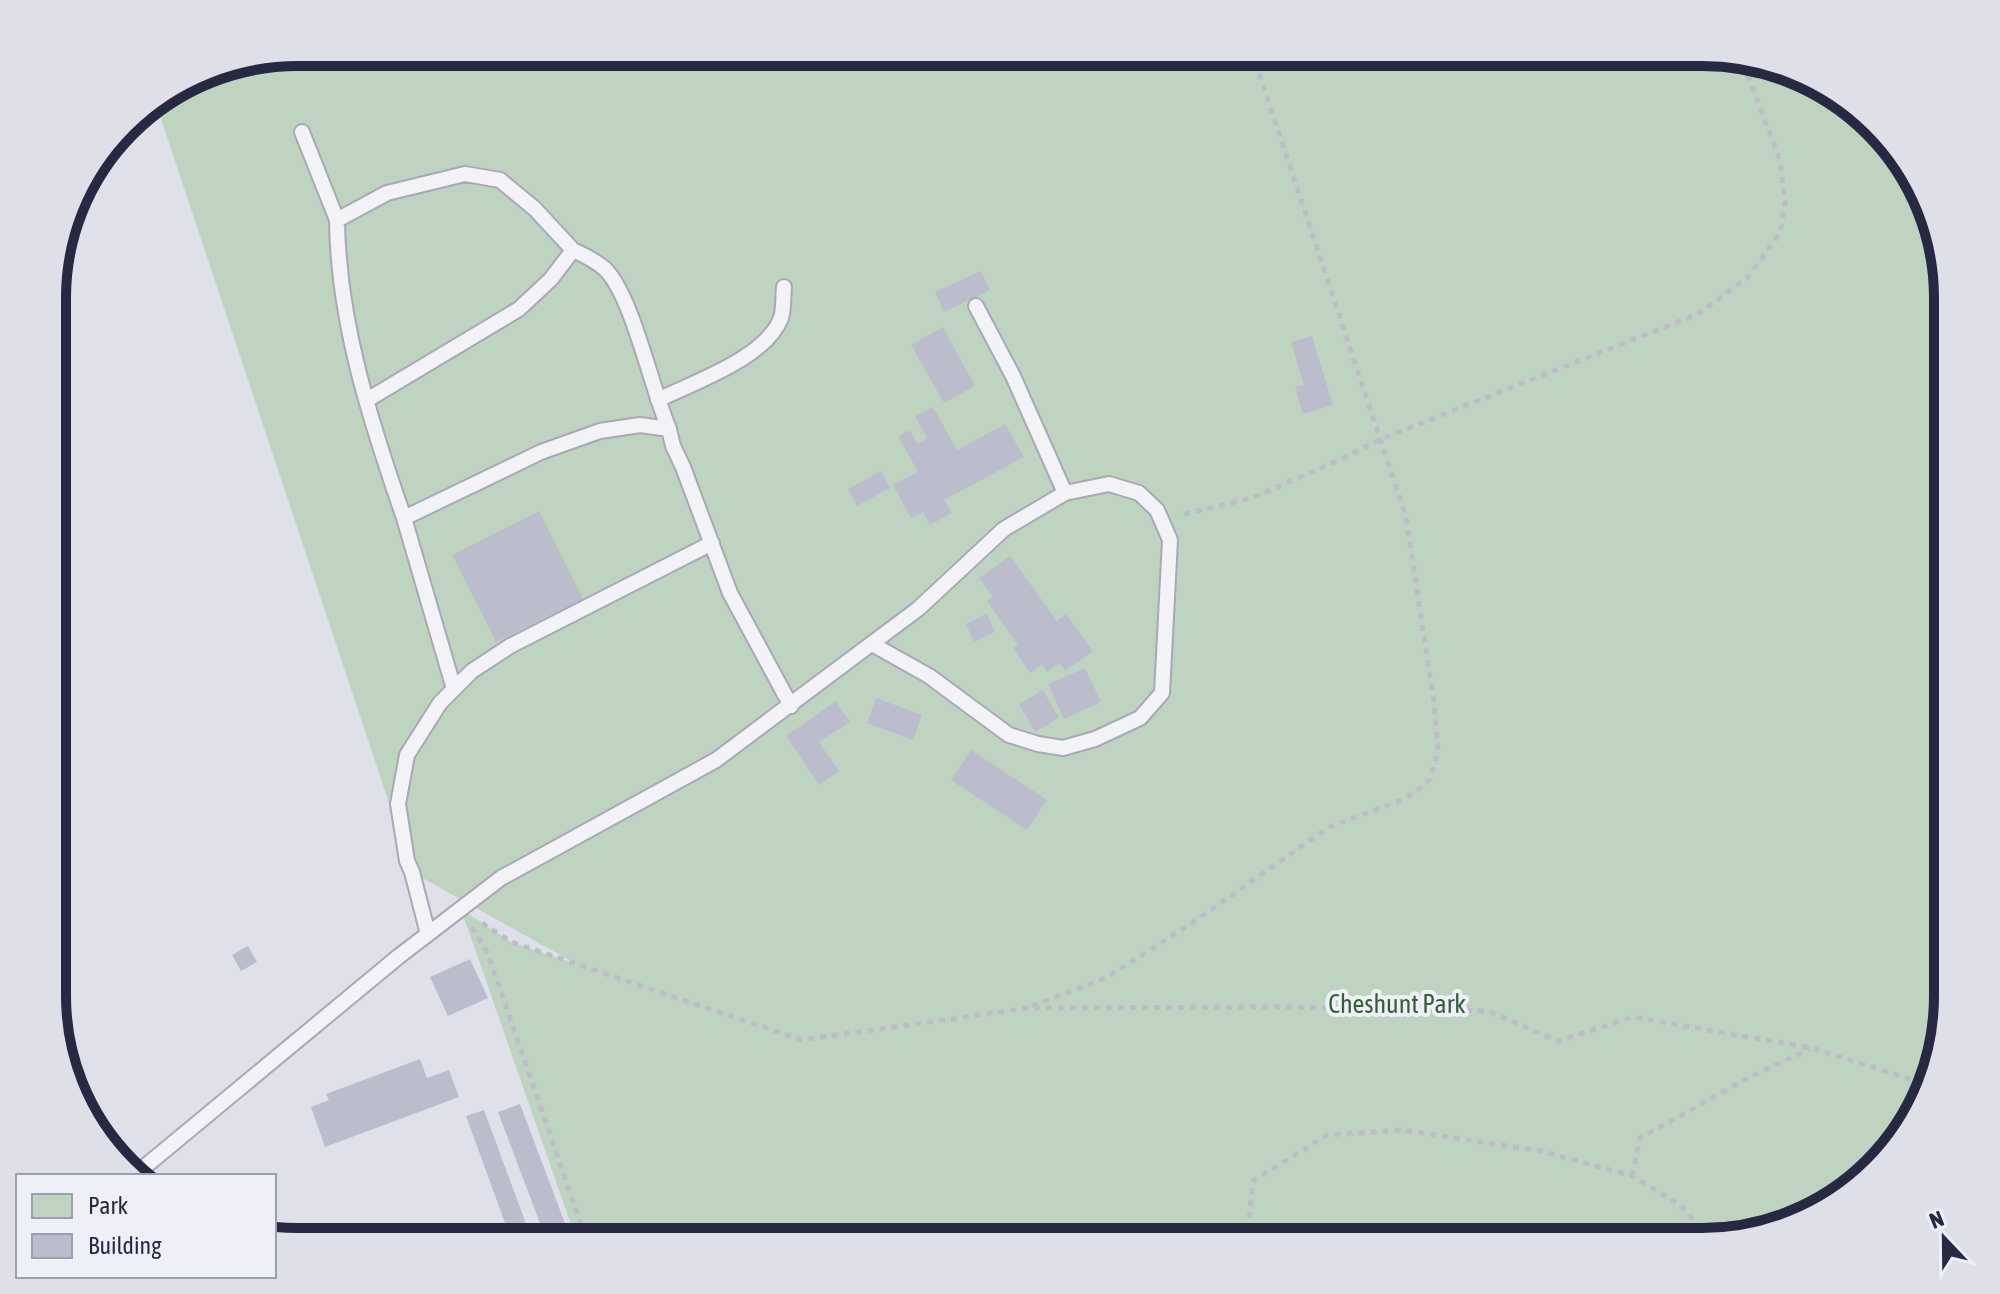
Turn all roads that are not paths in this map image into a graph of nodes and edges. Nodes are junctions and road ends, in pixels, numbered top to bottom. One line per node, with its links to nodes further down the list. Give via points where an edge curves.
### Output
1 (302, 132): 2 (lane)
2 (337, 220): 3 (lane, via 387,193 465,174 500,180); 6 (lane, via 351,336)
3 (573, 250): 6 (lane, via 519,309); 7 (lane, via 606,270 616,286)
4 (784, 287): 7 (lane, via 782,317 762,344)
5 (976, 306): 9 (lane)
6 (367, 400): 10 (lane)
7 (658, 400): 8 (lane)
8 (669, 429): 10 (lane, via 640,425 600,431 541,452); 11 (lane)
9 (1065, 493): 12 (lane, via 1004,529); 12 (lane, via 1109,484 1139,493 1157,510 1170,540 1162,693 1140,718 1063,748 1038,744 1009,735 929,676)
10 (404, 518): 13 (lane)
11 (712, 543): 13 (lane, via 510,646); 14 (lane, via 730,593)
12 (872, 644): 14 (lane)
13 (454, 689): 15 (lane, via 407,755 398,804 407,861)
14 (791, 706): 15 (lane, via 716,760 501,878)
15 (428, 934): 16 (lane)
16 (143, 1168)

